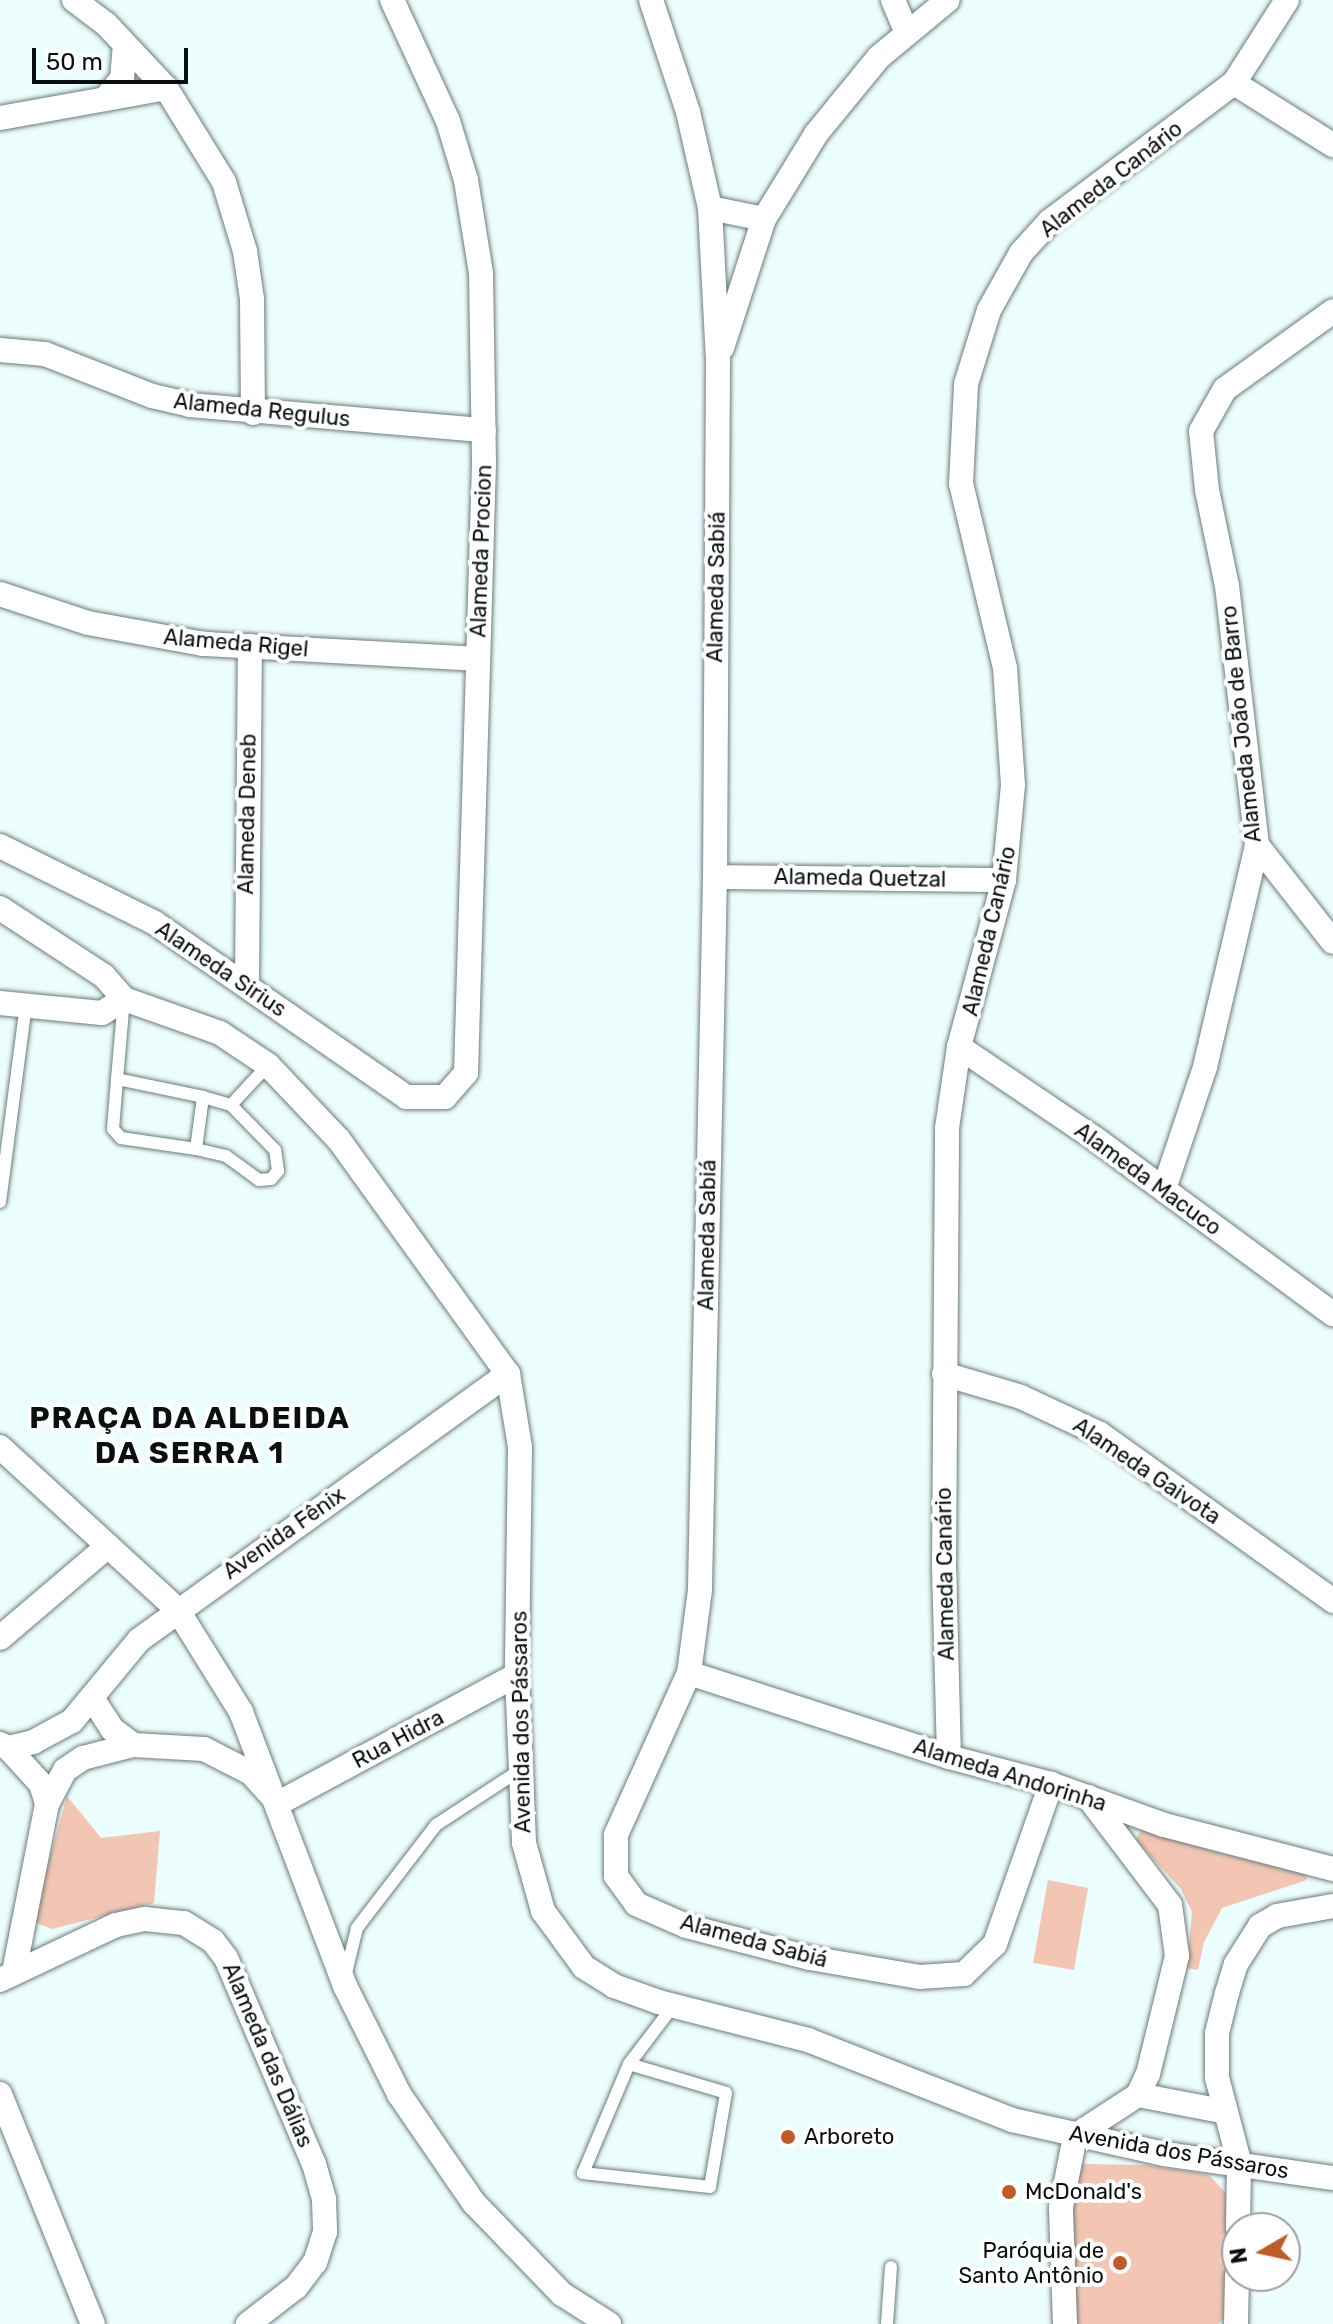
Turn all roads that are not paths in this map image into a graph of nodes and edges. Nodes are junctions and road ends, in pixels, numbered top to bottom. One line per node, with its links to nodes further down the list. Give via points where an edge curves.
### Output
1 (74, 0): 8 (street)
2 (392, 0): 20 (street, Alameda Procion, via 426,64 466,180 481,273)
3 (651, 0): 14 (street, Alameda Sabiá, via 688,112)
4 (893, 0): 7 (street)
5 (948, 0): 7 (street)
6 (1287, 0): 9 (street, Alameda Canário)
7 (906, 30): 15 (street, via 841,100)
8 (125, 45): 10 (street); 11 (street, via 122,79)
9 (1234, 83): 13 (street); 27 (street, Alameda Canário, via 1050,221 1021,253 989,310 966,384 961,484 1005,668 1012,726 1011,836)
10 (166, 88): 11 (street); 19 (street, via 224,182 236,219 252,299)
11 (105, 99): 12 (street)
12 (0, 118)
13 (1333, 145)
14 (710, 208): 15 (street); 18 (street, Alameda Sabiá)
15 (764, 219): 18 (street)
16 (1333, 311): 24 (street, Alameda João de Barro, via 1225,389 1201,431 1227,586)
17 (0, 350): 19 (street, Alameda Regulus, via 45,354 152,396)
18 (718, 361): 26 (street, Alameda Sabiá)
19 (253, 413): 20 (street, Alameda Regulus)
20 (484, 430): 23 (street, Alameda Procion)
21 (0, 594): 22 (street, Alameda Rigel, via 133,633)
22 (250, 646): 23 (street, Alameda Rigel); 30 (street, Alameda Deneb)
23 (478, 659): 37 (street, Alameda Procion, via 470,1059 456,1090)
24 (1257, 845): 29 (street); 40 (street, Alameda João de Barro, via 1205,1067)
25 (0, 846): 30 (street, Alameda Sirius, via 155,923)
26 (715, 877): 27 (street, Alameda Quetzal); 50 (street, Alameda Sabiá, via 700,1590)
27 (1004, 880): 33 (street, Alameda Canário)
28 (0, 908): 31 (street, Avenida dos Pássaros, via 104,976)
29 (1333, 942)
30 (247, 982): 37 (street, Alameda Sirius, via 384,1086 406,1097)
31 (124, 999): 32 (street, via 102,1013); 34 (street, Avenida dos Pássaros, via 220,1033); 35 (lane)
32 (14, 1003): 41 (lane)
33 (959, 1047): 40 (street, Alameda Macuco); 44 (street, Alameda Canário, via 947,1128)
34 (268, 1065): 38 (lane); 43 (street, Avenida dos Pássaros, via 339,1140)
35 (117, 1079): 36 (lane); 39 (lane, via 116,1136)
36 (203, 1097): 38 (lane); 39 (lane)
37 (433, 1100)
38 (231, 1105): 39 (lane, via 275,1150 278,1171 271,1179 259,1180 226,1156)
39 (196, 1149)
40 (1164, 1189): 42 (street, Alameda Macuco)
41 (0, 1202)
42 (1333, 1314)
43 (508, 1374): 48 (street, Avenida Fênix); 51 (street, Avenida dos Pássaros, via 520,1447)
44 (944, 1374): 47 (street, Alameda Gaivota, via 1021,1397 1100,1434); 55 (street, Alameda Canário)
45 (0, 1447): 46 (street)
46 (108, 1546): 48 (street); 49 (street)
47 (1333, 1601)
48 (177, 1609): 52 (street, Avenida Fênix, via 139,1640); 59 (street, via 241,1712)
49 (0, 1638)
50 (689, 1673): 55 (street, Alameda Andorinha); 57 (street, Alameda Sabiá, via 616,1835 614,1858 620,1884 636,1904 686,1926 810,1958 920,1977 964,1974 995,1944)
51 (517, 1675): 56 (street, Avenida dos Pássaros); 59 (street, Rua Hidra)
52 (92, 1698): 53 (street, via 112,1729); 54 (street, Avenida Fênix, via 53,1733)
53 (133, 1745): 59 (street, via 204,1749 251,1773); 60 (street, via 83,1758 65,1770)
54 (4, 1746): 60 (street, via 41,1784)
55 (949, 1757): 57 (street, Alameda Andorinha)
56 (520, 1770): 64 (lane, via 436,1825 357,1928); 65 (street, Avenida dos Pássaros, via 531,1878 562,1942 584,1967 614,1986)
57 (1051, 1784): 58 (street, Alameda Andorinha)
58 (1087, 1797): 61 (street, Alameda Andorinha, via 1164,1825); 68 (street, via 1159,1889 1176,1925 1177,1956 1163,2020)
59 (279, 1803): 64 (street)
60 (47, 1804): 63 (street)
61 (1332, 1871)
62 (1333, 1906): 69 (street, via 1277,1916 1249,1939 1217,2033)
63 (7, 1976): 77 (street, Alameda das Dálias, via 116,1925 145,1919 184,1923 213,1941 226,1958 314,2164 324,2200 325,2232 315,2262 296,2287)
64 (345, 1986): 78 (street, via 434,2152 539,2272)
65 (674, 2005): 66 (lane); 70 (street, Avenida dos Pássaros, via 808,2040 944,2097)
66 (629, 2064): 66 (lane, via 583,2173 710,2187 726,2093)
67 (0, 2094): 76 (street)
68 (1138, 2095): 69 (street); 70 (street)
69 (1222, 2111): 71 (street)
70 (1075, 2136): 71 (street, Avenida dos Pássaros, via 1164,2154); 80 (street, via 1061,2207)
71 (1239, 2161): 72 (street, Avenida dos Pássaros); 73 (street)
72 (1333, 2178)
73 (1238, 2212)
74 (891, 2267): 79 (lane)
75 (1237, 2292): 81 (street)
76 (93, 2324)
77 (248, 2324)
78 (609, 2324)
79 (887, 2324)
80 (1065, 2324)
81 (1236, 2324)

